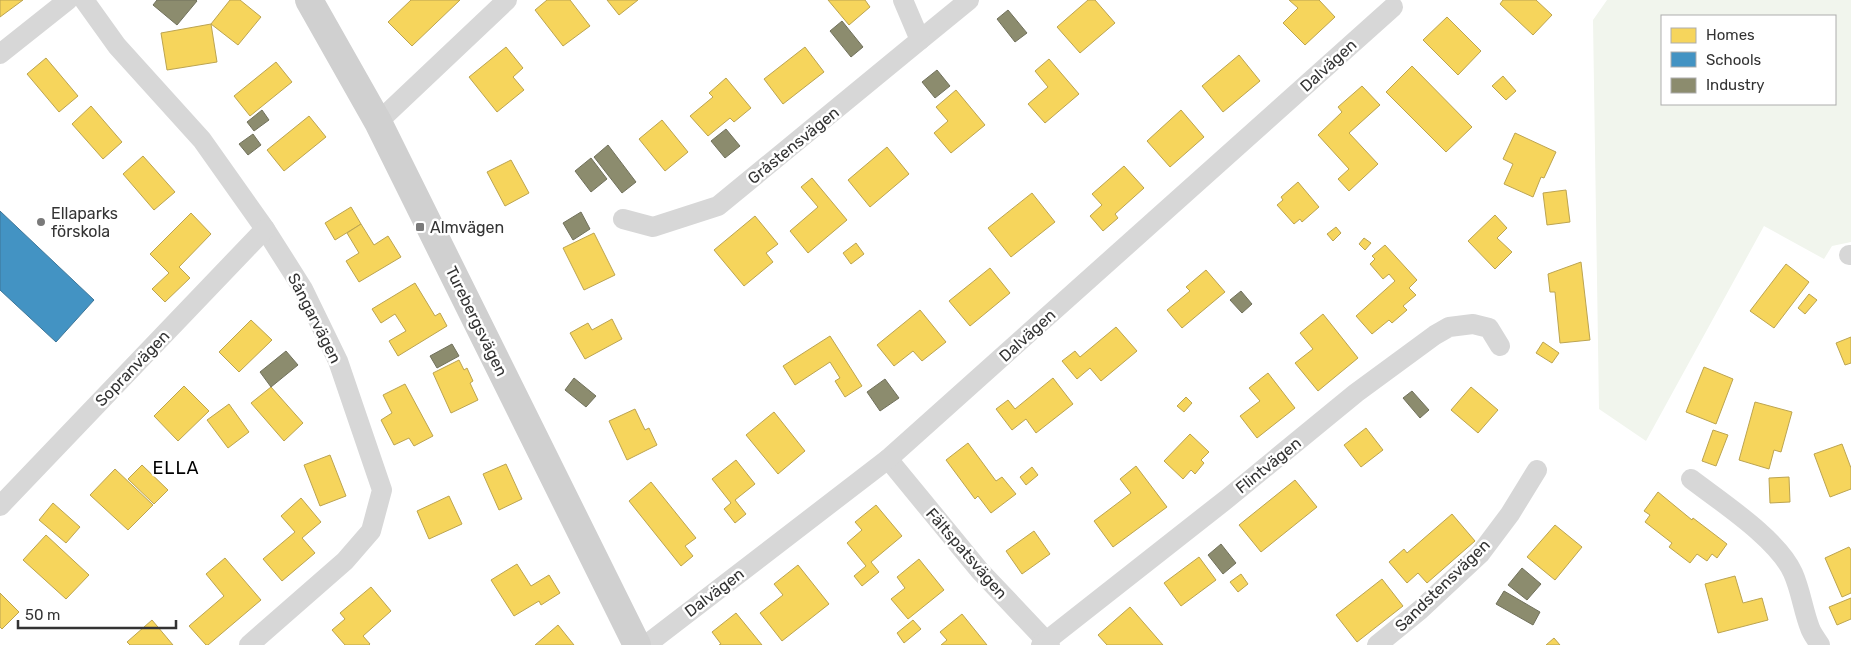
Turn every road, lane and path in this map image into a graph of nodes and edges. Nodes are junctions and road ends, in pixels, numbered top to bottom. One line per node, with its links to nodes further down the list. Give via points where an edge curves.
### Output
1 (68, 0): 9 (street)
2 (84, 0): 12 (street, Sångarvägen, via 117,46 202,140)
3 (309, 0): 10 (street, Turebergsvägen)
4 (507, 0): 10 (street)
5 (903, 0): 8 (street)
6 (969, 0): 8 (street, Gråstensvägen)
7 (1393, 2): 14 (street, Dalvägen)
8 (920, 40): 11 (street, Gråstensvägen, via 718,206 654,227)
9 (0, 54)
10 (378, 122): 20 (street, Turebergsvägen)
11 (623, 219)
12 (264, 229): 17 (street, Sopranvägen); 19 (street, Sångarvägen, via 303,289 338,361 382,490 371,531 345,561)
13 (1500, 346): 18 (street, Flintvägen, via 1489,328 1473,324 1450,327 1435,335 1356,393)
14 (888, 459): 18 (street, Fältspatsvägen); 21 (street, Dalvägen)
15 (1537, 470): 22 (street, Sandstensvägen, via 1480,554 1420,610)
16 (1691, 479): 23 (street, via 1762,534 1782,556 1792,571 1810,630)
17 (0, 506)
18 (1045, 644)
19 (249, 645)
20 (637, 645)
21 (646, 645)
22 (1376, 645)
23 (1820, 645)

